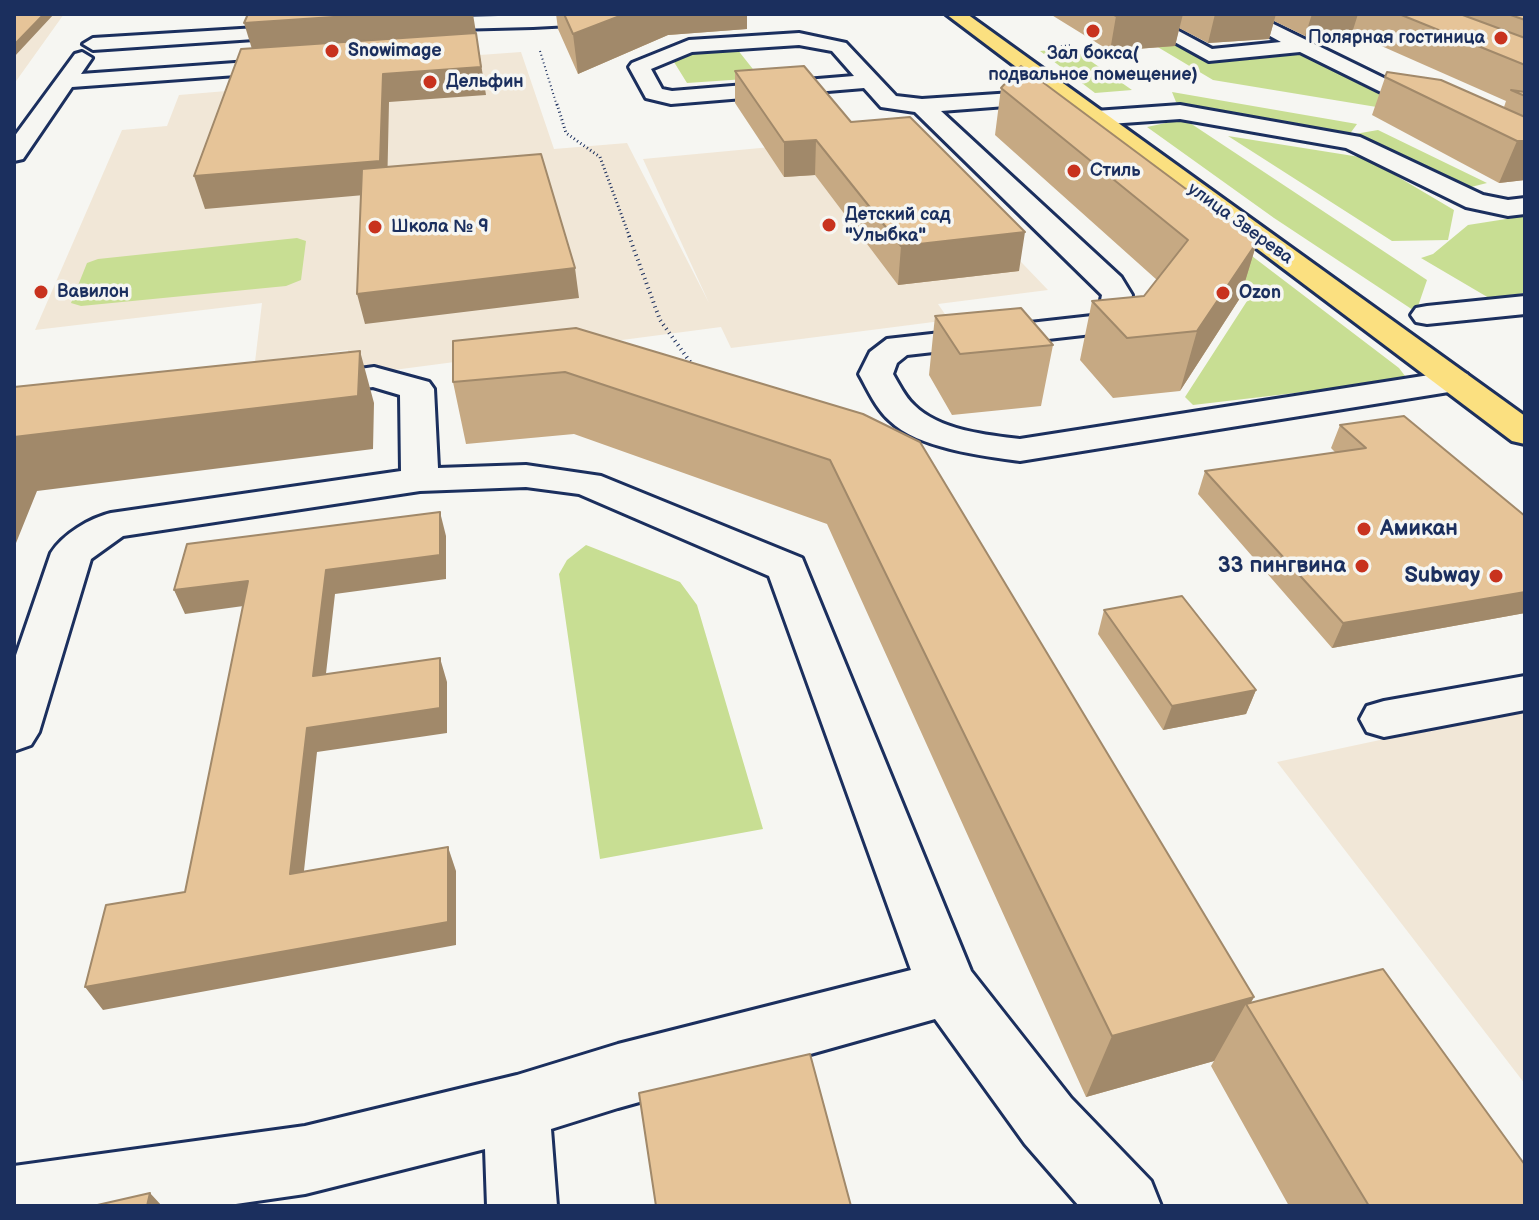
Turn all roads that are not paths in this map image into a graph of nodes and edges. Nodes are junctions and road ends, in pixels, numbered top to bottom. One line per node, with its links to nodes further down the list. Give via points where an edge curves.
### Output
1 (259, 14): 10 (street)
2 (683, 14): 6 (street)
3 (955, 14): 17 (main road, улица Зверева)
4 (1133, 14): 12 (street, via 1209,55)
5 (1239, 14): 12 (street)
6 (532, 18): 8 (street); 13 (street)
7 (107, 24): 11 (street)
8 (395, 25)
9 (331, 29): 10 (street)
10 (251, 34): 11 (street)
11 (93, 44): 15 (street)
12 (1303, 46): 21 (street)
13 (539, 48)
14 (318, 63): 15 (street)
15 (66, 81): 22 (street)
16 (868, 81): 16 (street, via 839,47 799,39 689,46 639,67 654,93 671,98); 18 (street, via 889,102)
17 (1064, 95): 18 (street); 19 (main road, улица Зверева)
18 (922, 106): 27 (street, via 1117,295 1114,313 1101,324 898,346 882,359 876,374 901,413 917,424 1020,450)
19 (1095, 118): 24 (street, via 1192,113 1352,142 1475,201); 27 (main road, улица Зверева)
20 (1522, 128): 21 (street)
21 (1471, 129): 23 (street)
22 (14, 154)
23 (1525, 156)
24 (1525, 206)
25 (1525, 305): 26 (street)
26 (1427, 315)
27 (1455, 381): 29 (main road, улица Зверева)
28 (264, 390): 30 (street, via 374,377 417,389)
29 (1525, 433)
30 (420, 480): 33 (street, via 111,525 72,553); 34 (street, via 526,476 587,484 787,568)
31 (1525, 693): 32 (street)
32 (1384, 719)
33 (14, 732)
34 (948, 988): 35 (street); 38 (street, via 1048,1121)
35 (517, 1108): 36 (street, via 305,1160); 37 (street)
36 (14, 1201)
37 (522, 1206)
38 (1126, 1206)

